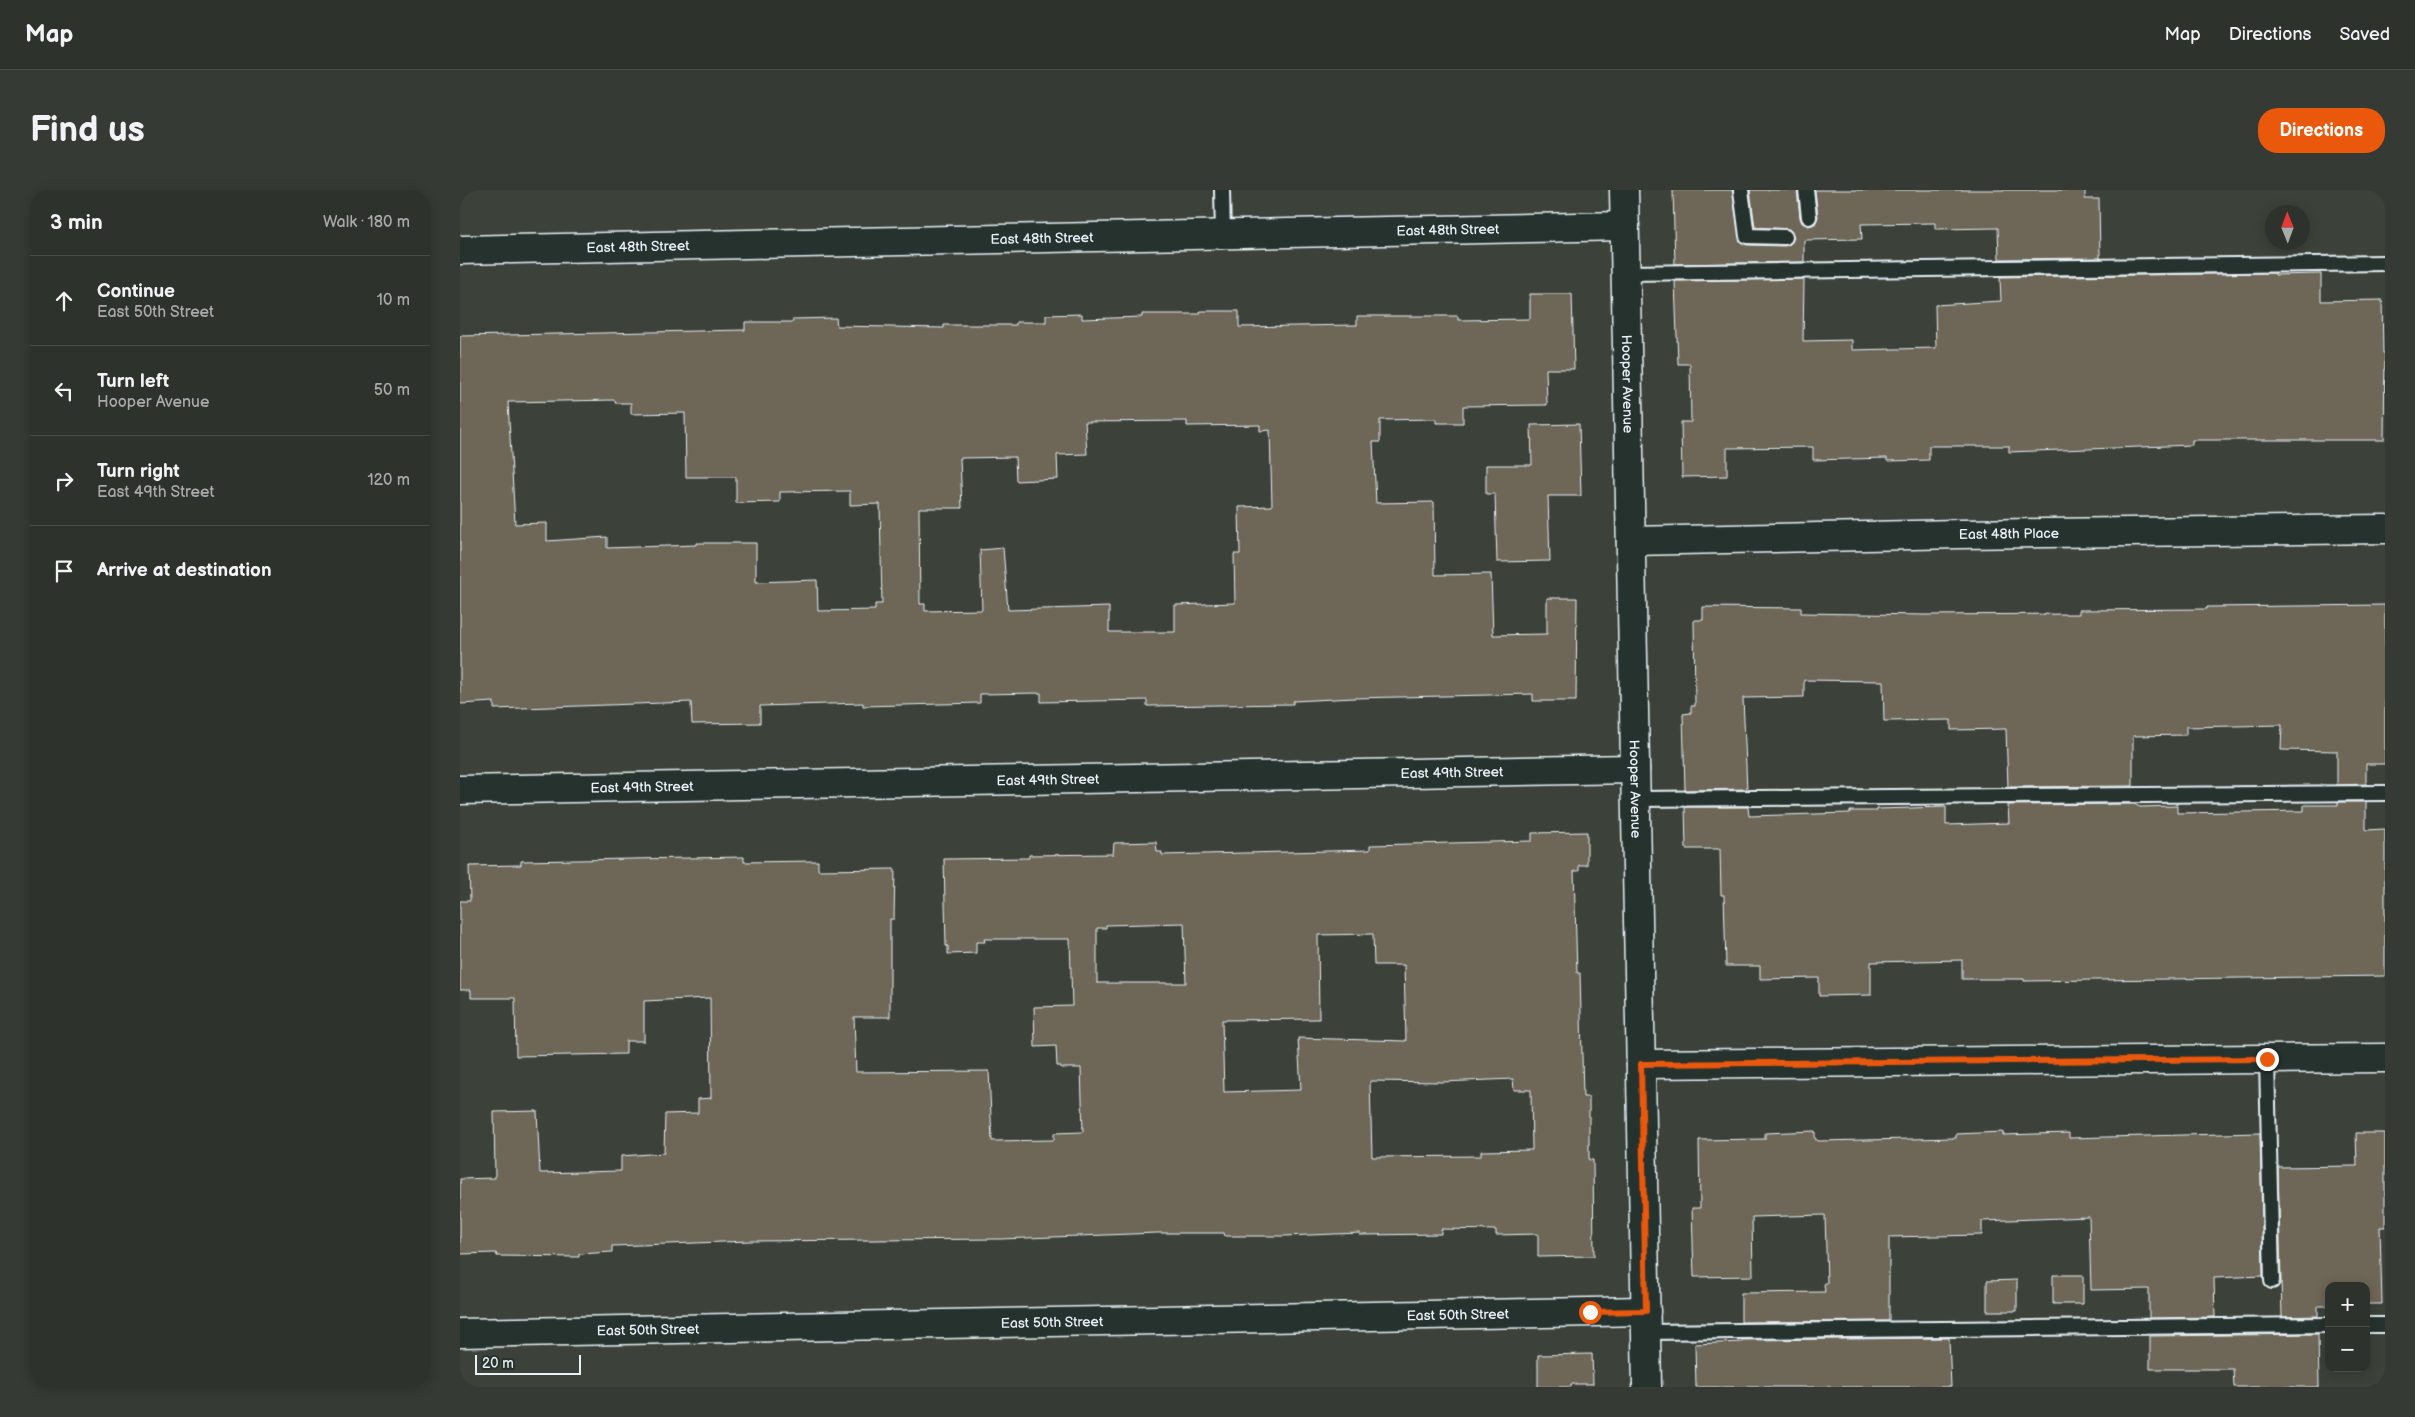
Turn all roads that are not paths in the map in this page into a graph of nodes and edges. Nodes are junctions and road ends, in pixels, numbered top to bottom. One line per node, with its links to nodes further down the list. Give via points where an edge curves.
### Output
1 (1222, 190): 7 (lane)
2 (1624, 190): 6 (street, Hooper Avenue)
3 (1741, 190): 8 (lane, via 1747,236)
4 (1806, 190): 5 (lane)
5 (1809, 217)
6 (1625, 226): 7 (street, East 48th Street); 11 (street, Hooper Avenue)
7 (1223, 235): 9 (street, East 48th Street)
8 (1785, 237)
9 (460, 250)
10 (2385, 263): 11 (lane)
11 (1626, 273): 13 (street, Hooper Avenue)
12 (2385, 529): 13 (street, East 48th Place)
13 (1631, 541): 14 (street, Hooper Avenue)
14 (1635, 769): 15 (street, East 49th Street); 17 (street, Hooper Avenue)
15 (460, 790)
16 (2385, 792): 17 (lane)
17 (1636, 798): 20 (street, Hooper Avenue)
18 (2385, 1058): 19 (street)
19 (2267, 1059): 20 (street); 21 (lane)
20 (1641, 1064): 22 (street, Hooper Avenue)
21 (2272, 1281)
22 (1646, 1321): 23 (lane); 26 (street, East 50th Street); 27 (street, Hooper Avenue)
23 (2325, 1325)
24 (2370, 1325): 25 (lane)
25 (2385, 1325)
26 (460, 1333)
27 (1647, 1387)

